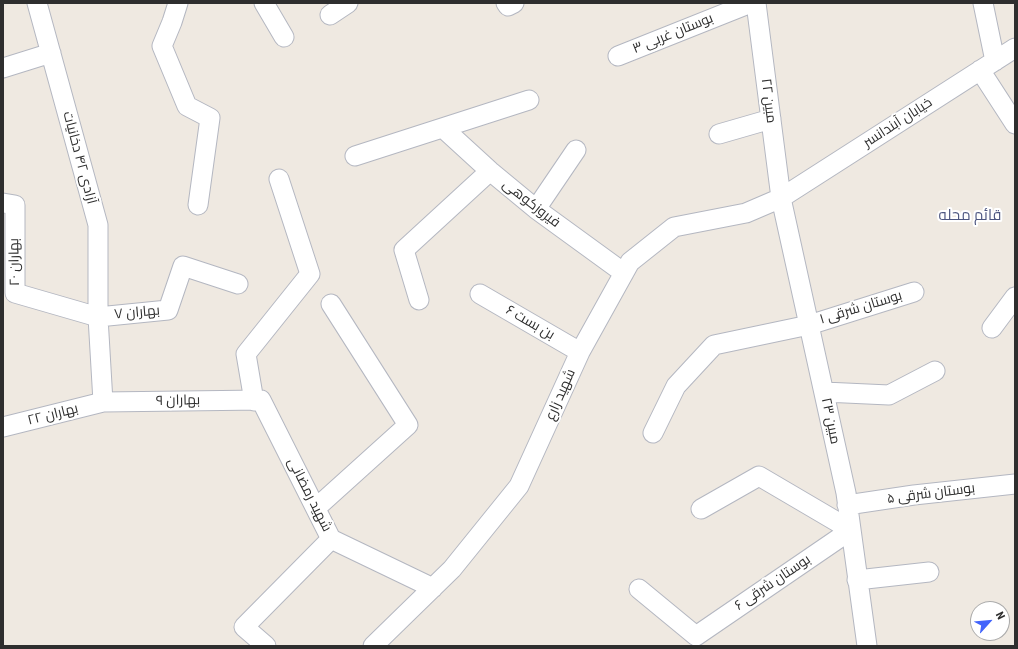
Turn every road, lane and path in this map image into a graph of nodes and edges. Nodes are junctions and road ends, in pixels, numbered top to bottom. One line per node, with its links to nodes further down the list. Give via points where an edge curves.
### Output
1 (37, 3): 13 (street, آزادی ۴۲ دخانیات)
2 (178, 3): 28 (street, via 162,46 187,106 210,118)
3 (264, 3): 11 (street)
4 (348, 3): 10 (street)
5 (506, 3): 6 (street, via 508,6)
6 (514, 3)
7 (751, 3): 14 (street, بوستان غربی ۳)
8 (756, 3): 18 (street, مبین ۲۲)
9 (983, 3): 15 (street)
10 (330, 15)
11 (284, 37)
12 (1015, 48): 15 (street, خیابان آبندانسر)
13 (51, 53): 16 (street); 37 (street, آزادی ۴۲ دخانیات, via 98,225)
14 (618, 56)
15 (987, 66): 19 (street); 26 (street, خیابان آبندانسر)
16 (3, 68)
17 (529, 100): 20 (street)
18 (771, 119): 21 (street); 26 (street, مبین ۲۲)
19 (1015, 124)
20 (443, 128): 23 (street); 24 (street, فیروزکوهی)
21 (719, 134)
22 (576, 150): 29 (street)
23 (355, 156)
24 (490, 171): 29 (street, فیروزکوهی); 35 (street, via 404,250)
25 (279, 179): 43 (street, via 310,274 246,354)
26 (781, 198): 30 (street, شهید زارع, via 746,212 674,227 630,262); 38 (street, مبین ۲۳)
27 (3, 204): 37 (street, بهاران ۲۰, via 14,205 15,293)
28 (198, 205)
29 (536, 209): 30 (street, فیروزکوهی)
30 (624, 273): 40 (street, شهید زارع)
31 (238, 284): 37 (street, بهاران ۷, via 183,266 168,310)
32 (914, 292): 38 (street, بوستان شرقی ۱)
33 (480, 294): 40 (street, بن بست ۶)
34 (1015, 296): 39 (street)
35 (419, 300)
36 (331, 304): 49 (street, via 408,425)
37 (98, 317): 44 (street, آزادی ۴۲ دخانیات)
38 (809, 325): 42 (street, مبین ۲۳); 46 (street, بوستان شرقی ۱, via 714,345 676,386)
39 (992, 328)
40 (580, 352): 55 (street, شهید زارع, via 519,486 452,569)
41 (935, 371): 42 (street, via 889,395)
42 (824, 392): 48 (street, مبین ۲۳)
43 (254, 401): 44 (street, بهاران ۹); 49 (street, شهید رمضانی, via 261,400)
44 (103, 402): 45 (street, بهاران ۲۲)
45 (3, 427)
46 (653, 433)
47 (1015, 484): 48 (street, بوستان شرقی ۵)
48 (847, 505): 51 (street, مبین ۲۳)
49 (316, 508): 52 (street, شهید رمضانی)
50 (702, 509): 51 (street, via 759,476)
51 (851, 530): 54 (street, مبین ۲۳); 56 (street, بوستان شرقی ۶, via 696,636)
52 (331, 539): 55 (street, شهید رمضانی); 57 (street, via 244,627)
53 (929, 572): 54 (street)
54 (857, 580): 59 (street, مبین ۲۳)
55 (433, 588): 58 (street, شهید زارع)
56 (639, 589)
57 (266, 646)
58 (373, 646)
59 (867, 646)

